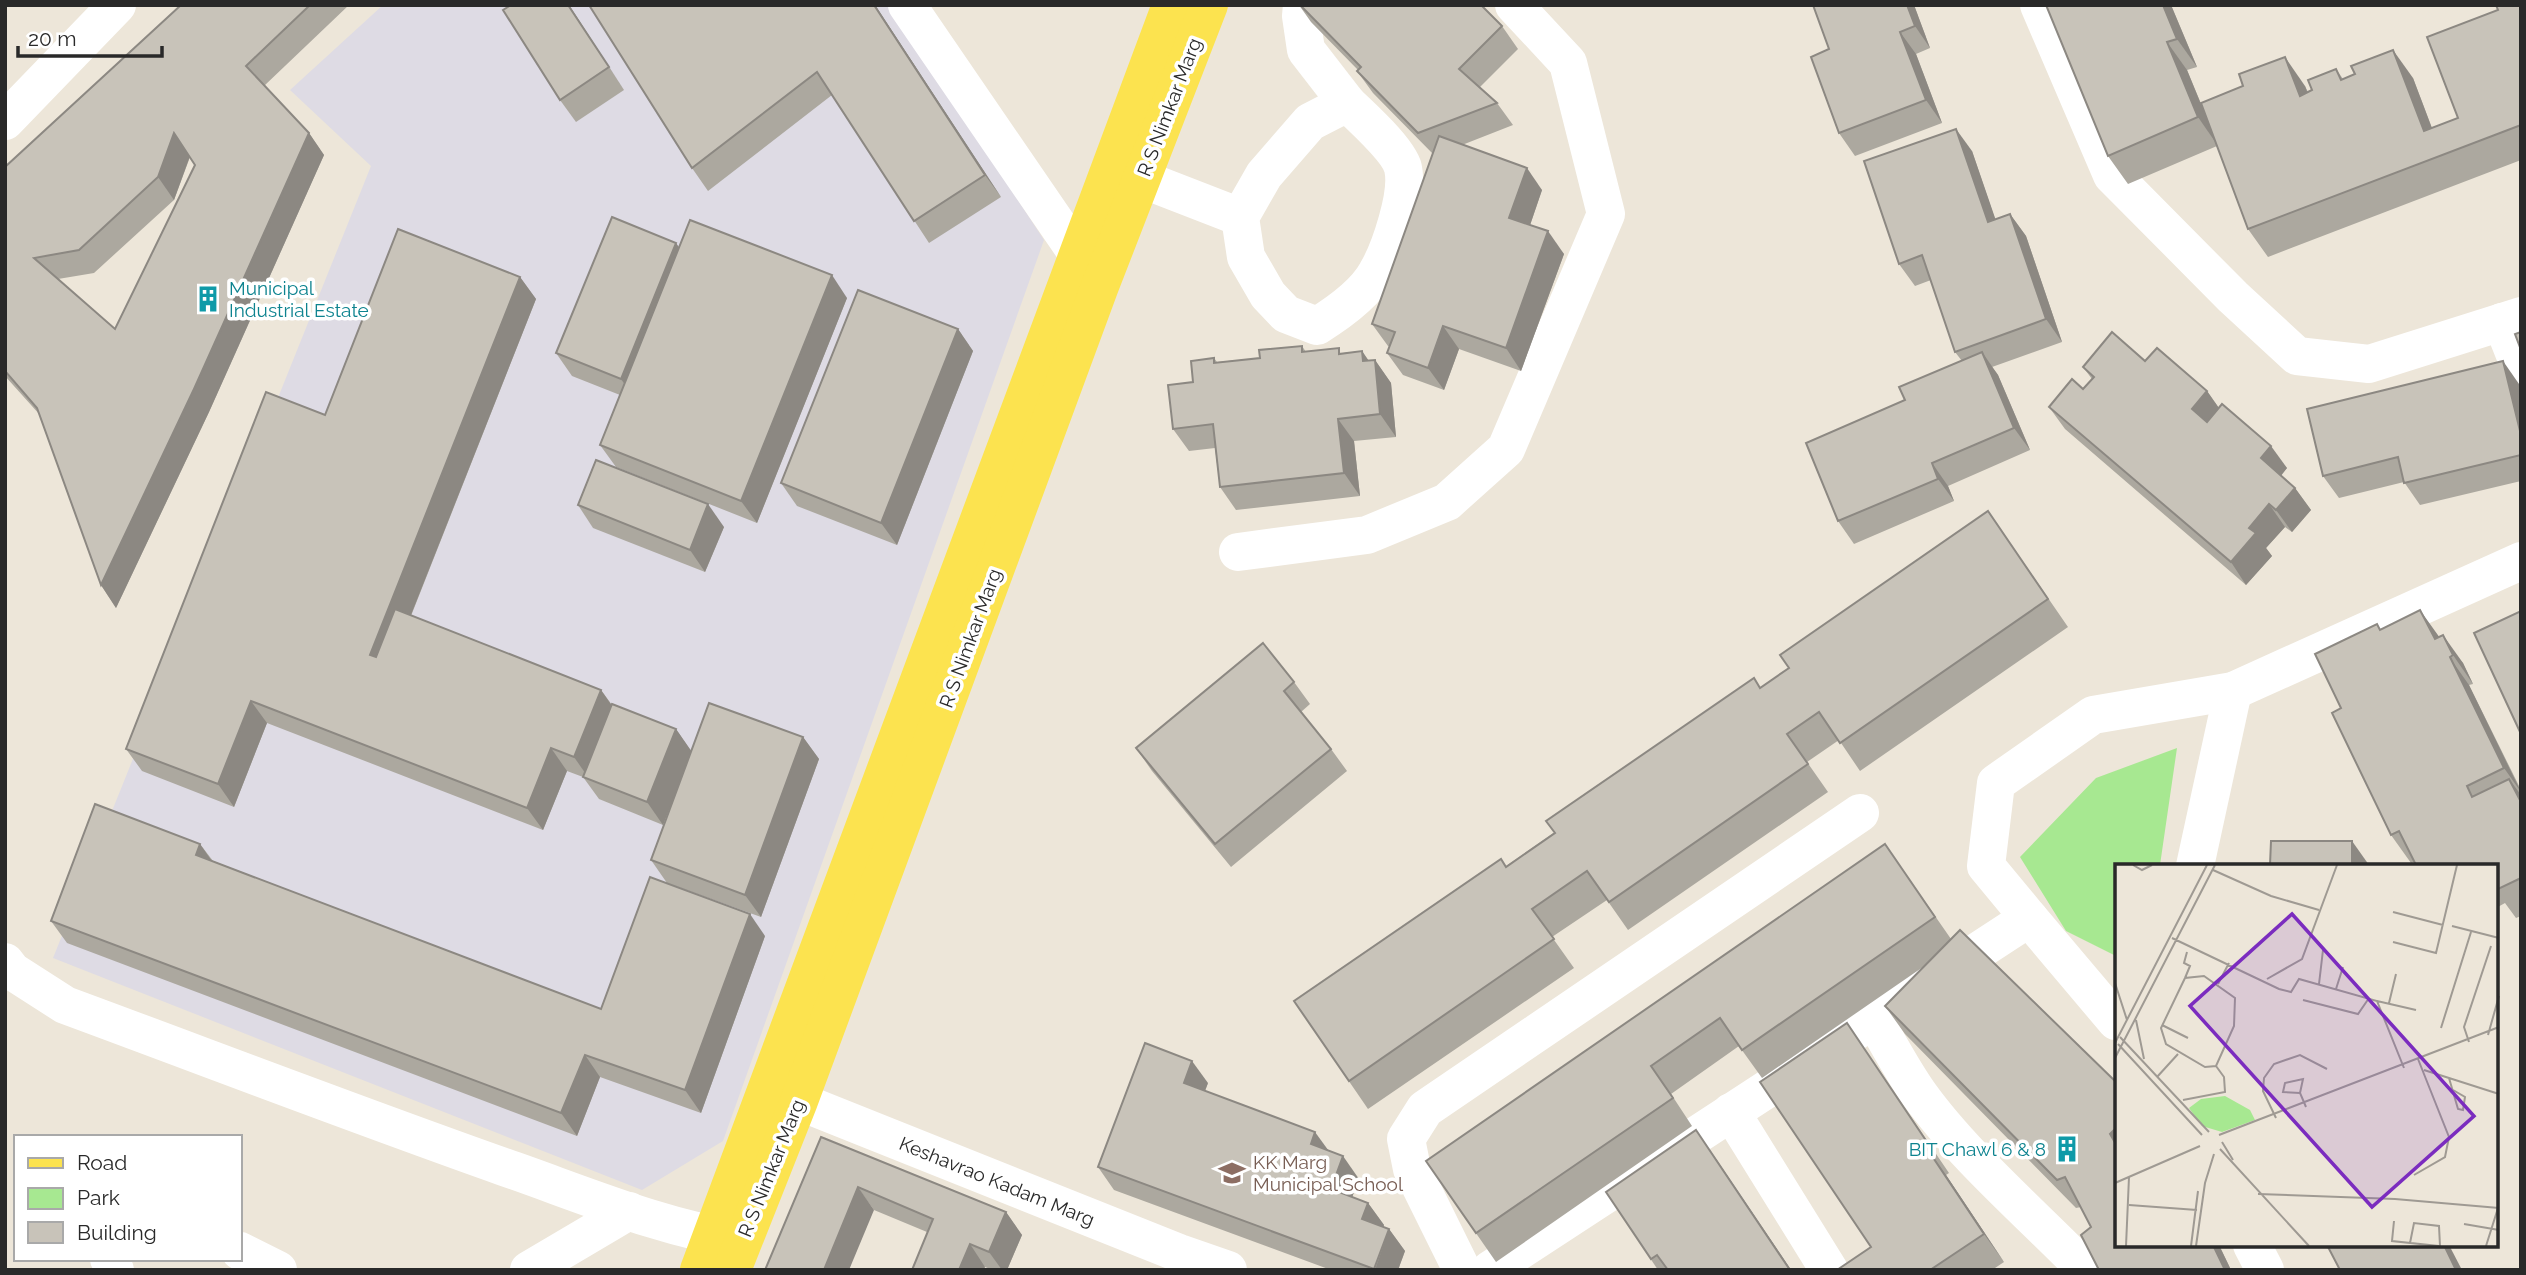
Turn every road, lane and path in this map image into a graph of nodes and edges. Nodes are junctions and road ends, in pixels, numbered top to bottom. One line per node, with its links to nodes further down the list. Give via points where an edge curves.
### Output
1 (117, 5): 9 (street)
2 (907, 5): 12 (street)
3 (1171, 5): 10 (main road, R S Nimkar Marg)
4 (1209, 5): 10 (main road, R S Nimkar Marg)
5 (1303, 5): 8 (street, via 1306,50)
6 (1514, 5): 16 (street, via 1569,63 1606,214 1506,449 1447,502 1367,535)
7 (2039, 5): 14 (street, via 2112,175 2297,356 2369,364)
8 (1347, 103): 11 (street, via 1310,122 1264,174); 11 (street, via 1378,133 1403,167 1404,203 1377,274 1352,301 1317,326 1286,314 1268,295 1245,257)
9 (5, 121)
10 (1126, 173): 11 (street); 12 (main road, R S Nimkar Marg); 13 (main road, R S Nimkar Marg)
11 (1240, 217)
12 (1078, 254): 13 (street); 25 (main road, R S Nimkar Marg)
13 (1100, 286): 25 (main road, R S Nimkar Marg)
14 (2512, 319): 15 (street)
15 (2521, 370)
16 (1238, 551)
17 (2521, 561): 18 (street)
18 (2234, 691): 20 (street); 21 (street, via 2093,715 1996,783 1986,866)
19 (1860, 813): 35 (street, via 1425,1109 1406,1139 1412,1169)
20 (2194, 864)
21 (2029, 918): 23 (street); 24 (street)
22 (5, 962): 27 (street, via 65,1005)
23 (1874, 1020): 26 (street); 31 (street, via 1939,1119)
24 (2115, 1020)
25 (783, 1095): 30 (main road, R S Nimkar Marg); 34 (street, Keshavrao Kadam Marg)
26 (1731, 1112): 36 (street); 37 (street)
27 (629, 1211): 30 (street); 33 (street)
28 (2253, 1247): 38 (street)
29 (242, 1252): 32 (street)
30 (721, 1254)
31 (2082, 1266)
32 (278, 1270)
33 (529, 1270)
34 (1228, 1270)
35 (1462, 1270)
36 (1490, 1270)
37 (1829, 1270)
38 (2265, 1270)

